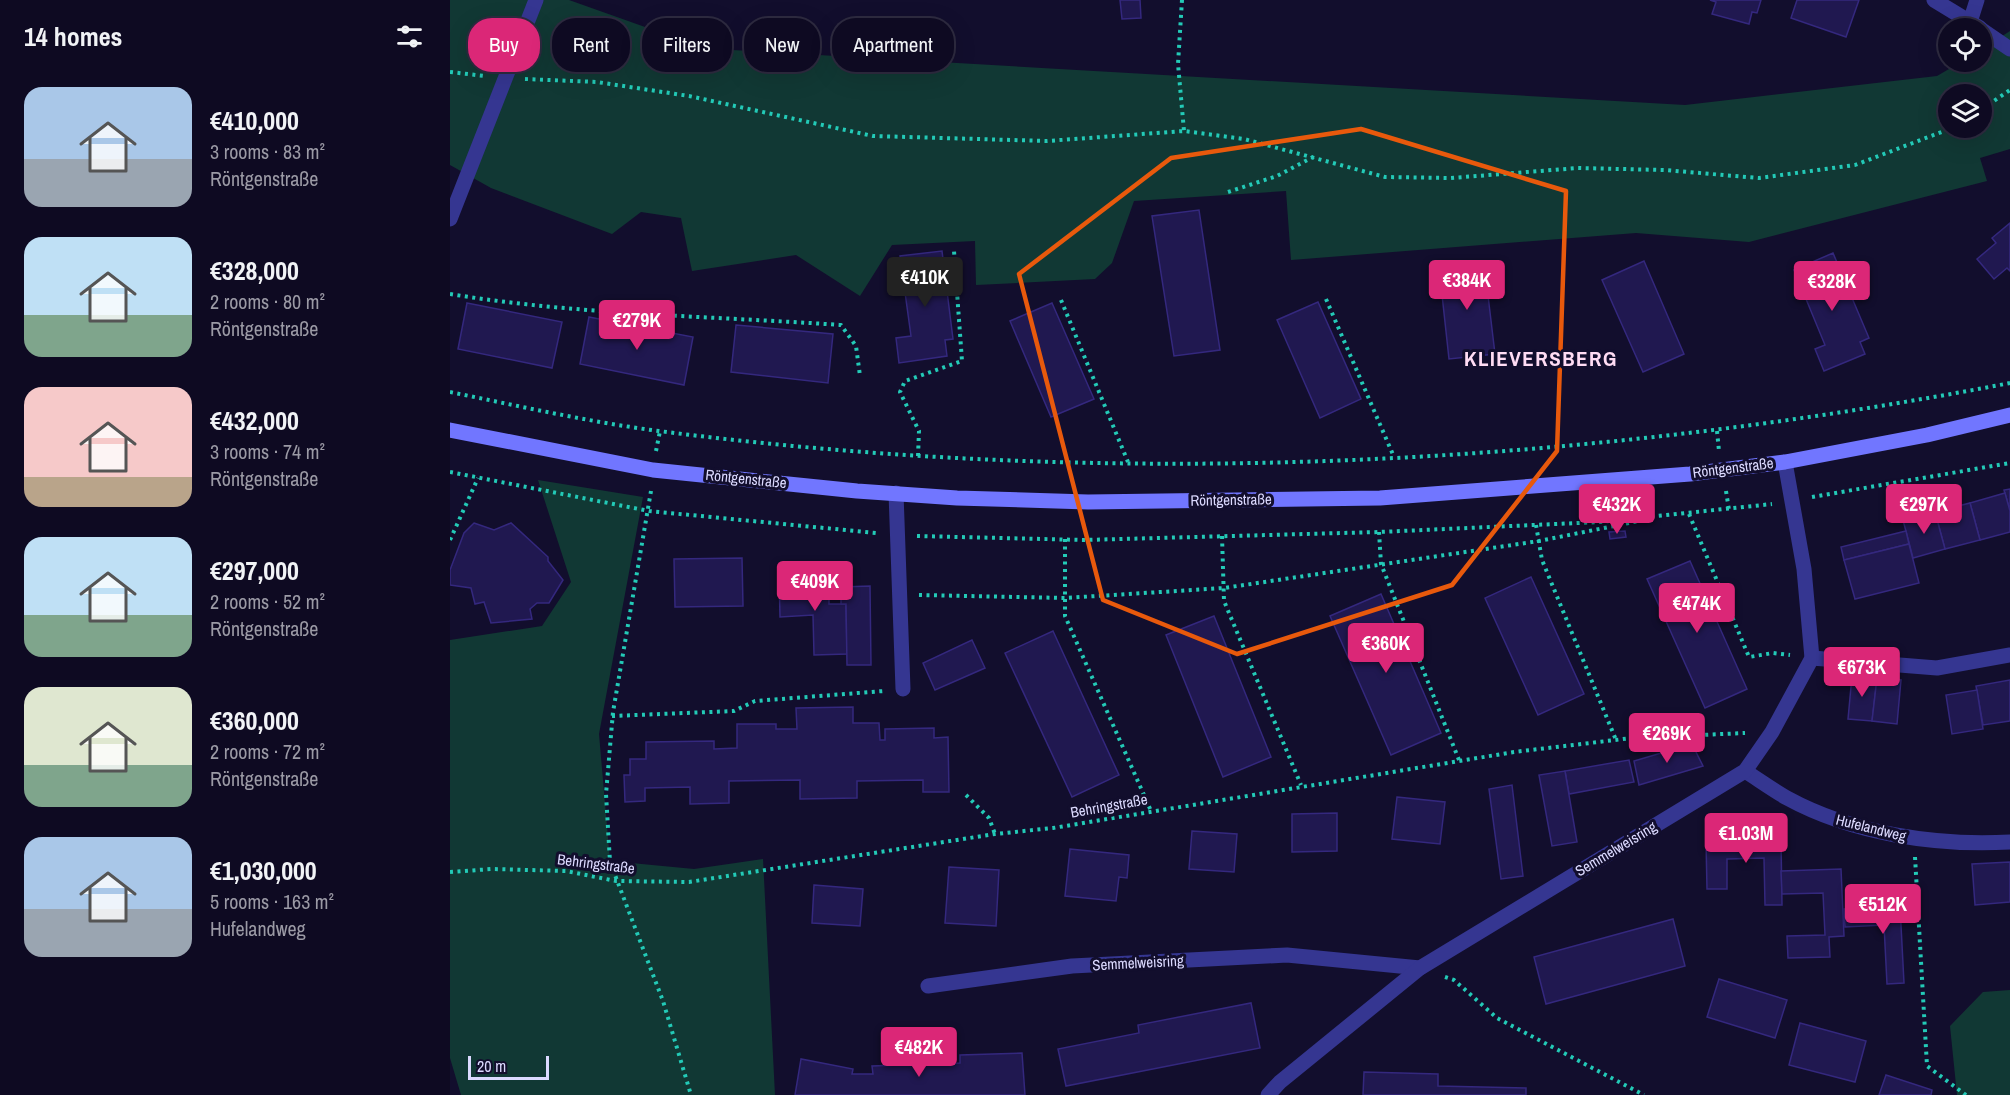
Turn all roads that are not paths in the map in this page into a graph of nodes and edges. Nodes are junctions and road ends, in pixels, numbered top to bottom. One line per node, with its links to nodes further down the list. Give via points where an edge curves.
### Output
1 (536, 0): 8 (street)
2 (1934, 0): 4 (street)
3 (1977, 0): 5 (street)
4 (1963, 18)
5 (1977, 18)
6 (1992, 37): 7 (street)
7 (2010, 49)
8 (450, 219)
9 (2010, 415): 11 (street, Röntgenstraße)
10 (450, 430): 12 (street, Röntgenstraße, via 653,470)
11 (1785, 462): 12 (street, Röntgenstraße, via 1595,483 1380,498 1088,502); 14 (street, via 1804,569)
12 (896, 493): 15 (street)
13 (2010, 655): 14 (street, via 1937,668)
14 (1812, 658): 16 (street, Semmelweisring, via 1772,732)
15 (903, 689)
16 (1745, 771): 17 (street, Hufelandweg, via 1787,798 1832,818 1914,838); 18 (street, Semmelweisring)
17 (2010, 842)
18 (1420, 968): 19 (street, Semmelweisring, via 1287,955 1072,966); 20 (street, Semmelweisring)
19 (928, 986)
20 (1268, 1095)

